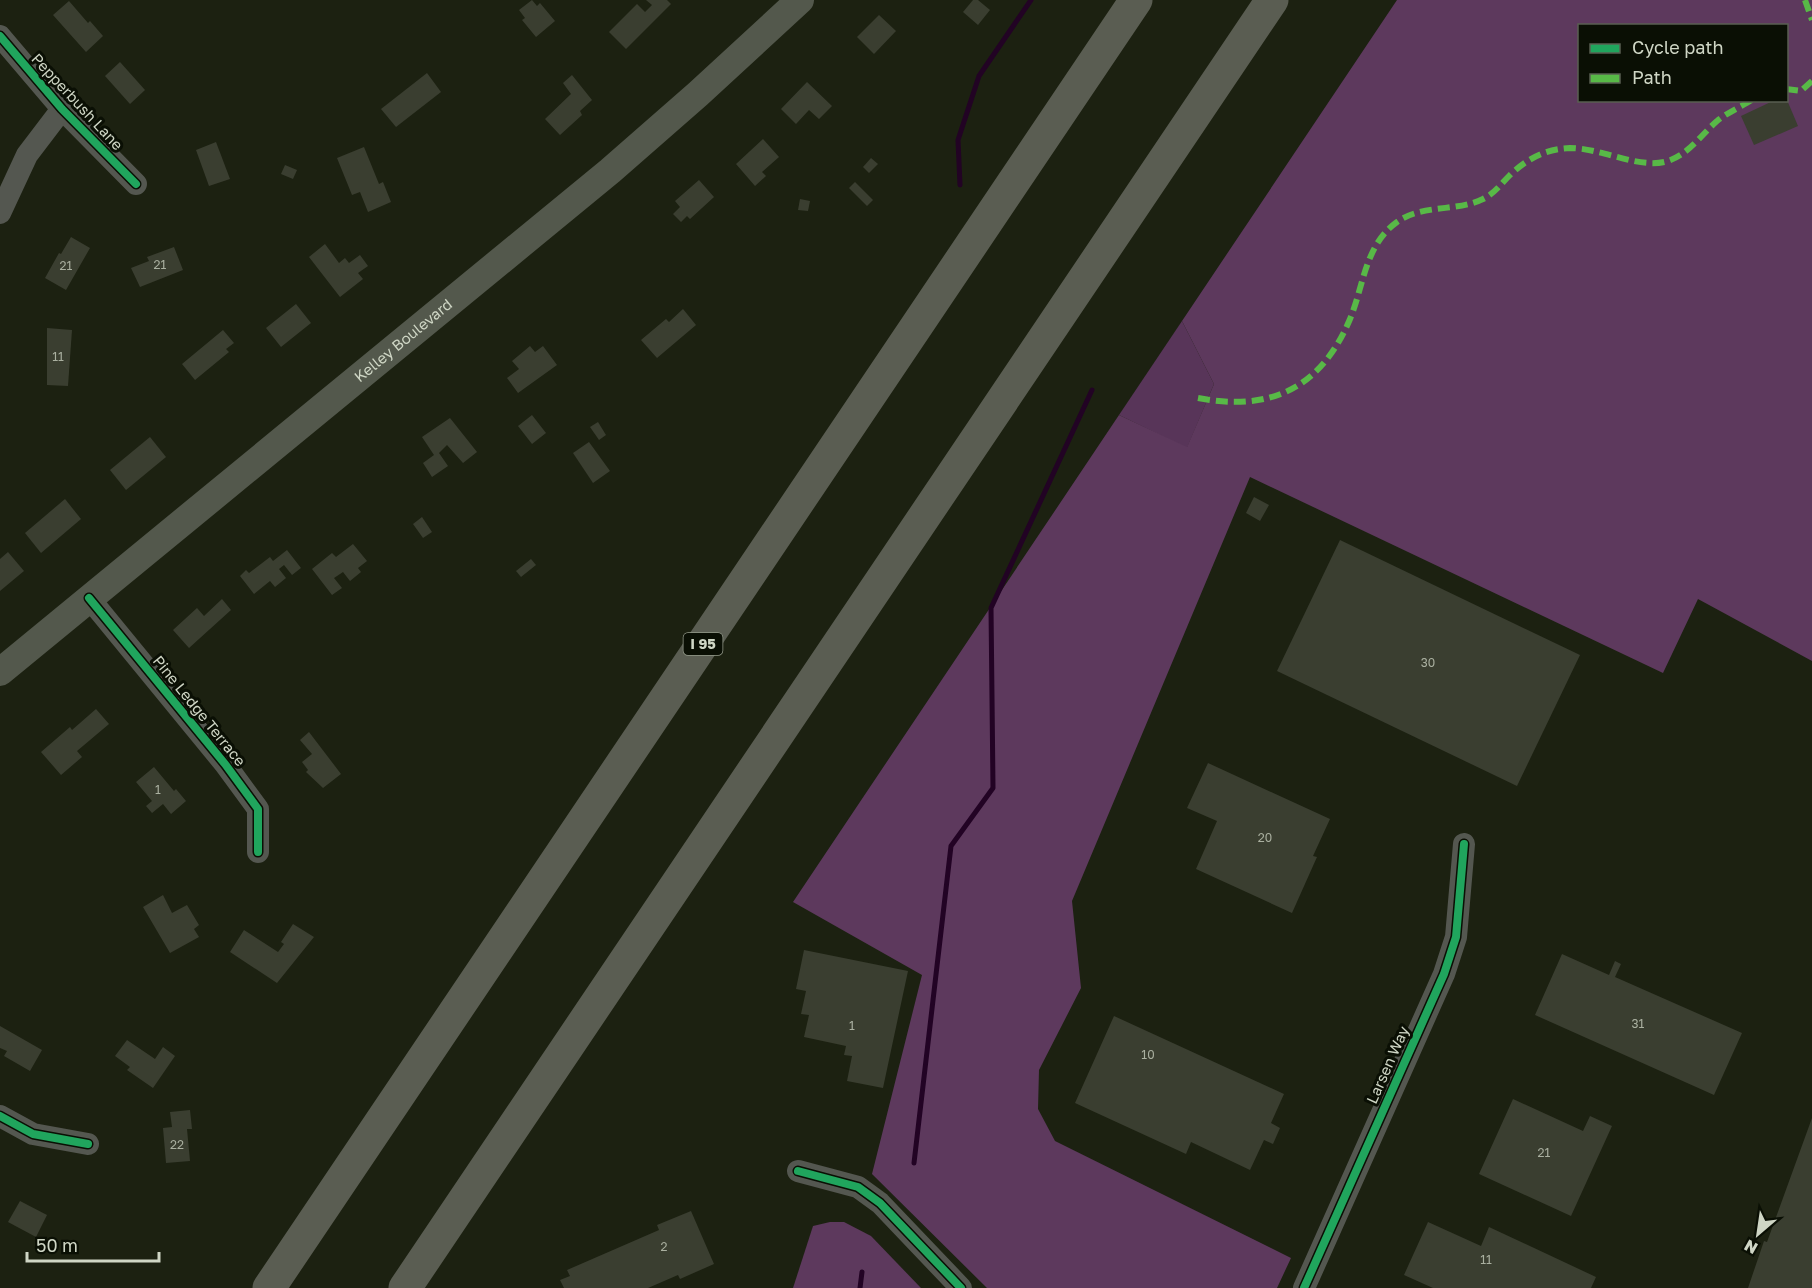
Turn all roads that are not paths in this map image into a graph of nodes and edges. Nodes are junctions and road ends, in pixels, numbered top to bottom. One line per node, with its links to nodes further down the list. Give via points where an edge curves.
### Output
1 (800, 0): 8 (main road, Kelley Boulevard, via 610,171)
2 (1136, 0): 15 (highway, I 95)
3 (1272, 0): 16 (highway)
4 (0, 36): 5 (street, Pepperbush Lane)
5 (62, 109): 6 (street, Pepperbush Lane); 7 (street, via 27,154)
6 (136, 184)
7 (0, 213)
8 (89, 598): 9 (main road, Kelley Boulevard); 11 (street, Pine Ledge Terrace, via 258,809)
9 (0, 672)
10 (1464, 844): 18 (street, Larsen Way, via 1456,936 1444,974)
11 (258, 852)
12 (0, 1116): 13 (street, via 33,1134)
13 (88, 1144)
14 (798, 1171): 17 (street, via 858,1187 880,1203)
15 (269, 1288)
16 (405, 1288)
17 (961, 1288)
18 (1304, 1288)

